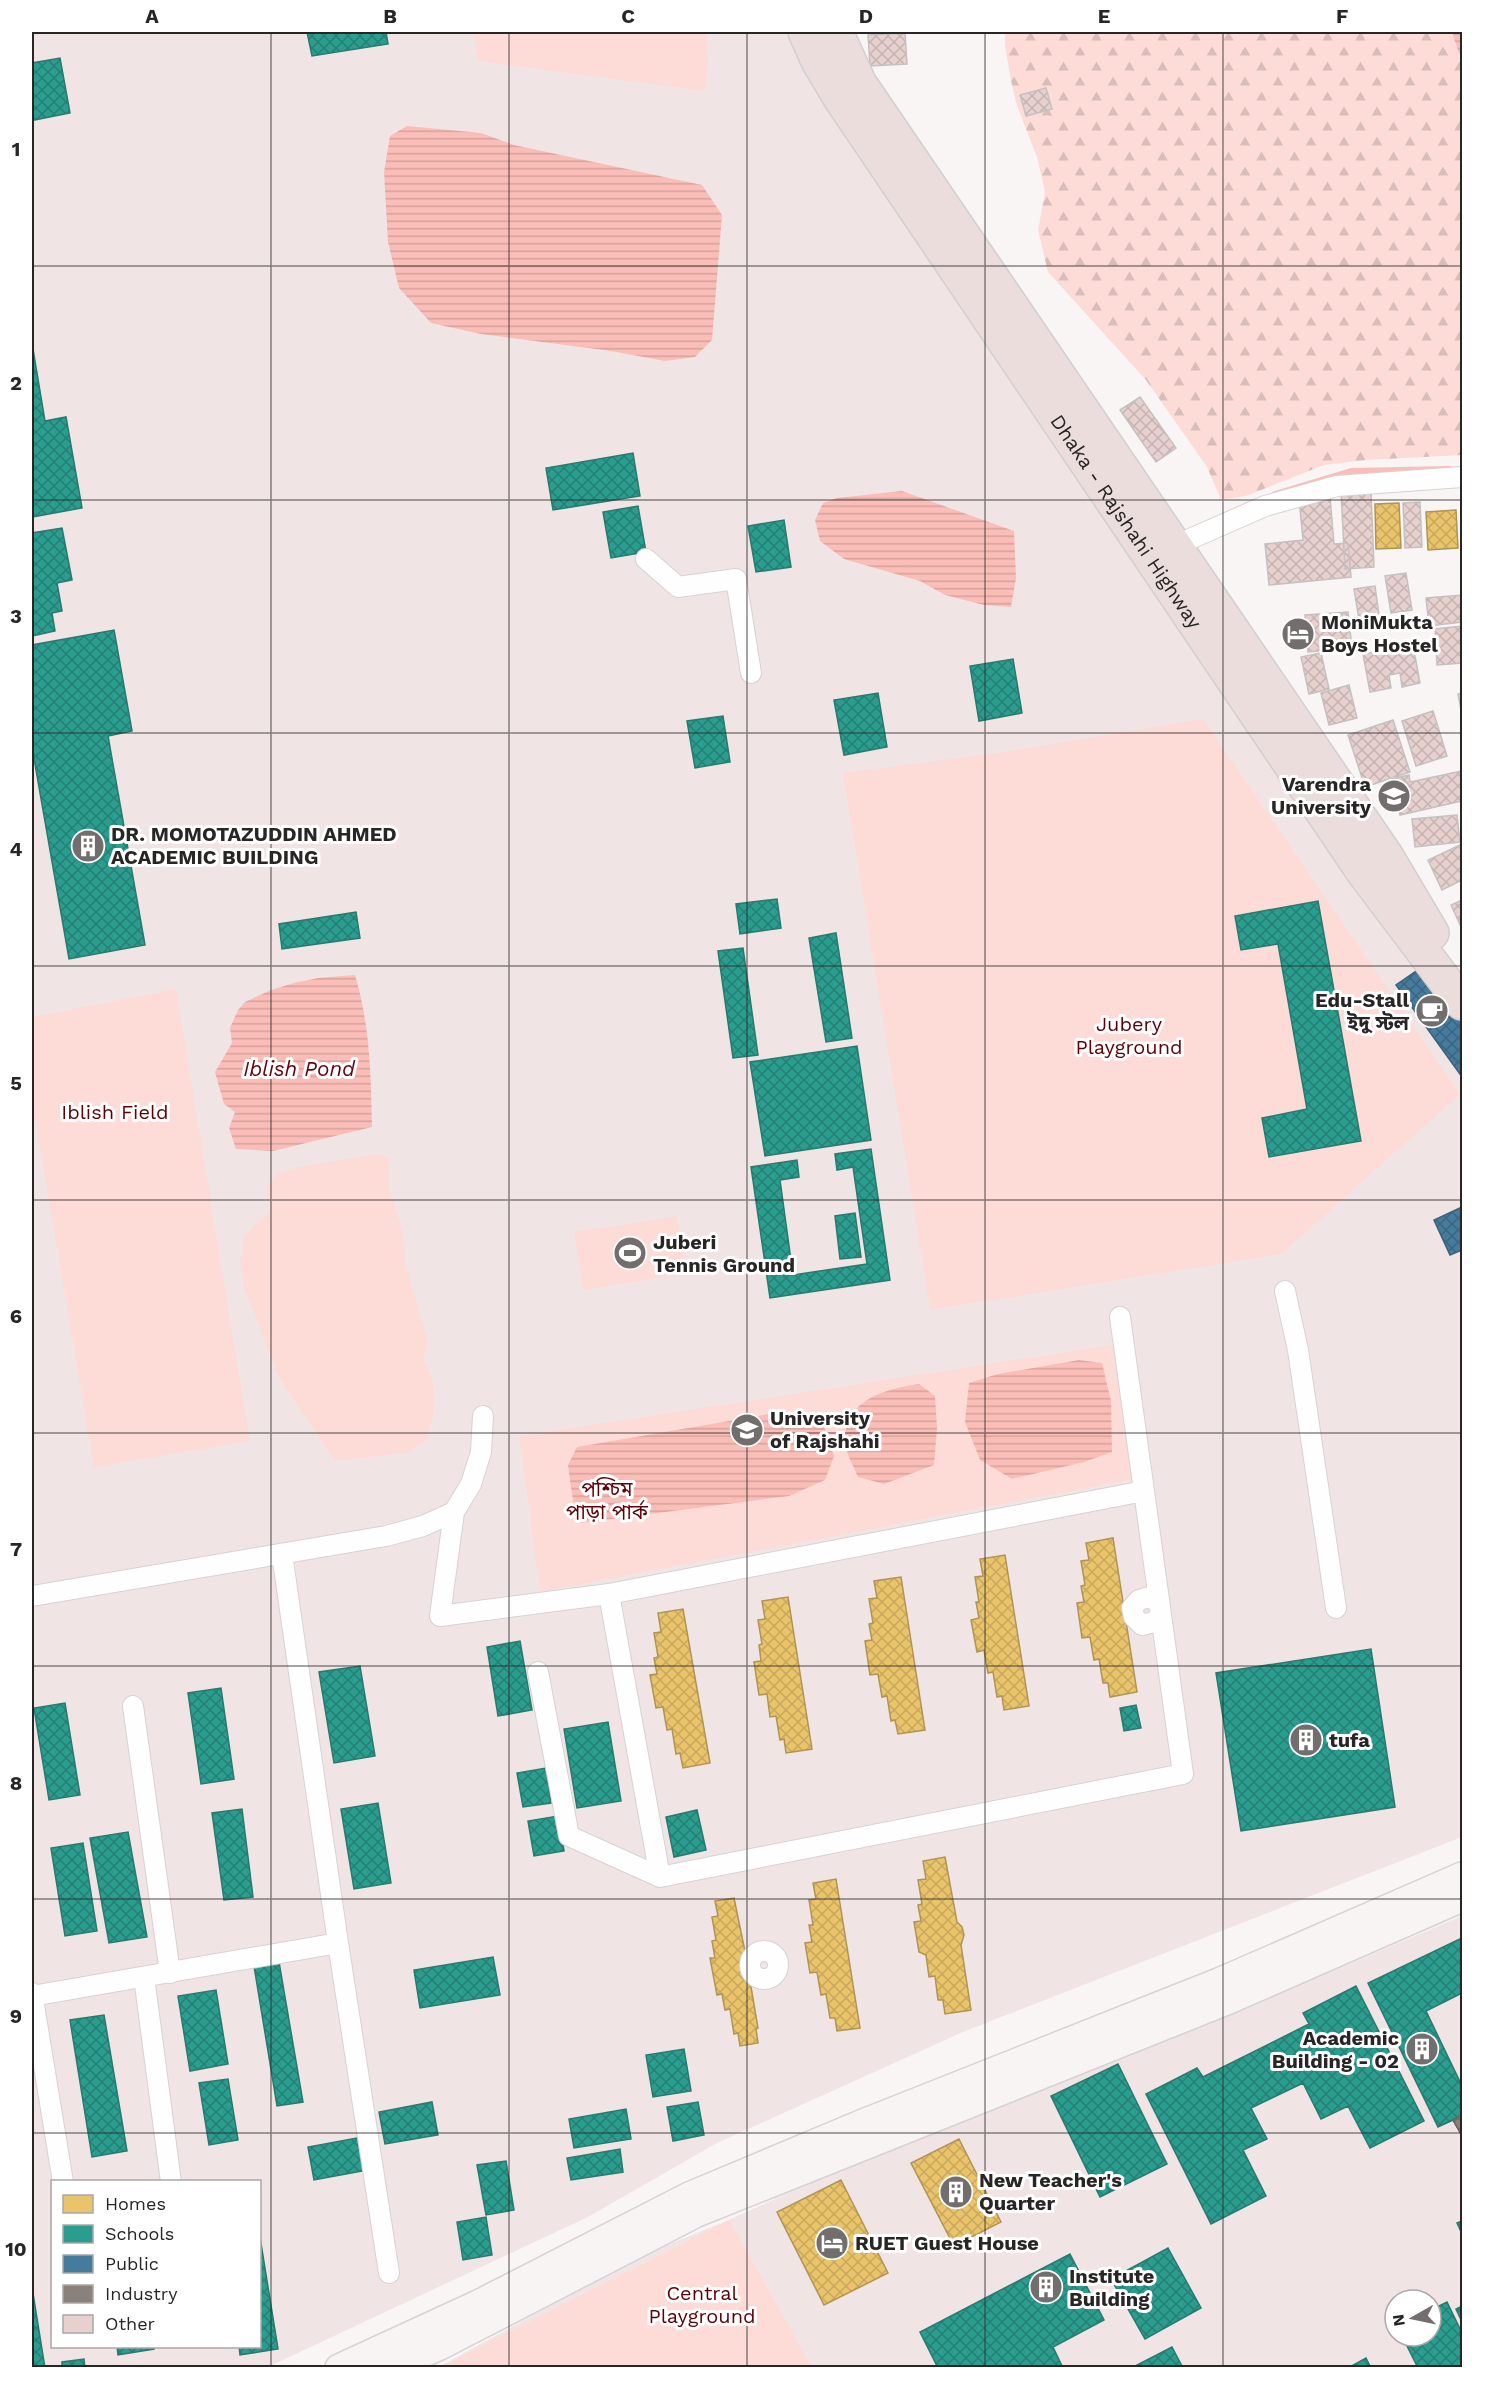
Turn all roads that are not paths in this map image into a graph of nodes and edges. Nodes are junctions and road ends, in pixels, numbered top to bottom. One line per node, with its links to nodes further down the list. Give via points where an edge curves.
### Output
1 (805, 32): 4 (highway, Dhaka - Rajshahi Highway, via 840,98)
2 (836, 32): 4 (highway, Dhaka - Rajshahi Highway, via 860,84)
3 (1462, 477): 4 (street, via 1337,486 1265,506)
4 (1162, 551): 7 (highway, Dhaka - Rajshahi Highway, via 1387,857); 8 (highway, Dhaka - Rajshahi Highway, via 1363,872)
5 (646, 559): 6 (street, via 678,587 736,579)
6 (751, 673)
7 (1462, 984)
8 (1462, 1003)
9 (1285, 1291): 17 (street, via 1298,1350)
10 (1120, 1317): 12 (street)
11 (483, 1416): 13 (street, via 481,1452 471,1484)
12 (1144, 1491): 15 (street); 21 (street, via 1183,1774)
13 (454, 1512): 14 (street, via 386,1536); 15 (street, via 440,1616)
14 (282, 1554): 16 (street); 23 (street)
15 (609, 1594): 21 (street)
16 (32, 1596)
17 (1336, 1608)
18 (538, 1672): 21 (street, via 569,1836)
19 (133, 1706): 24 (street)
20 (1462, 1876): 30 (main road, via 1221,1981 690,2196 478,2304)
21 (660, 1877)
22 (1462, 1898): 31 (main road, via 1229,2000 697,2213 440,2346)
23 (338, 1943): 24 (street); 29 (street)
24 (170, 1973): 25 (street)
25 (144, 1977): 26 (street); 28 (street)
26 (32, 1995): 27 (street)
27 (63, 2180)
28 (171, 2180)
29 (389, 2273)
30 (339, 2367)
31 (391, 2367)

